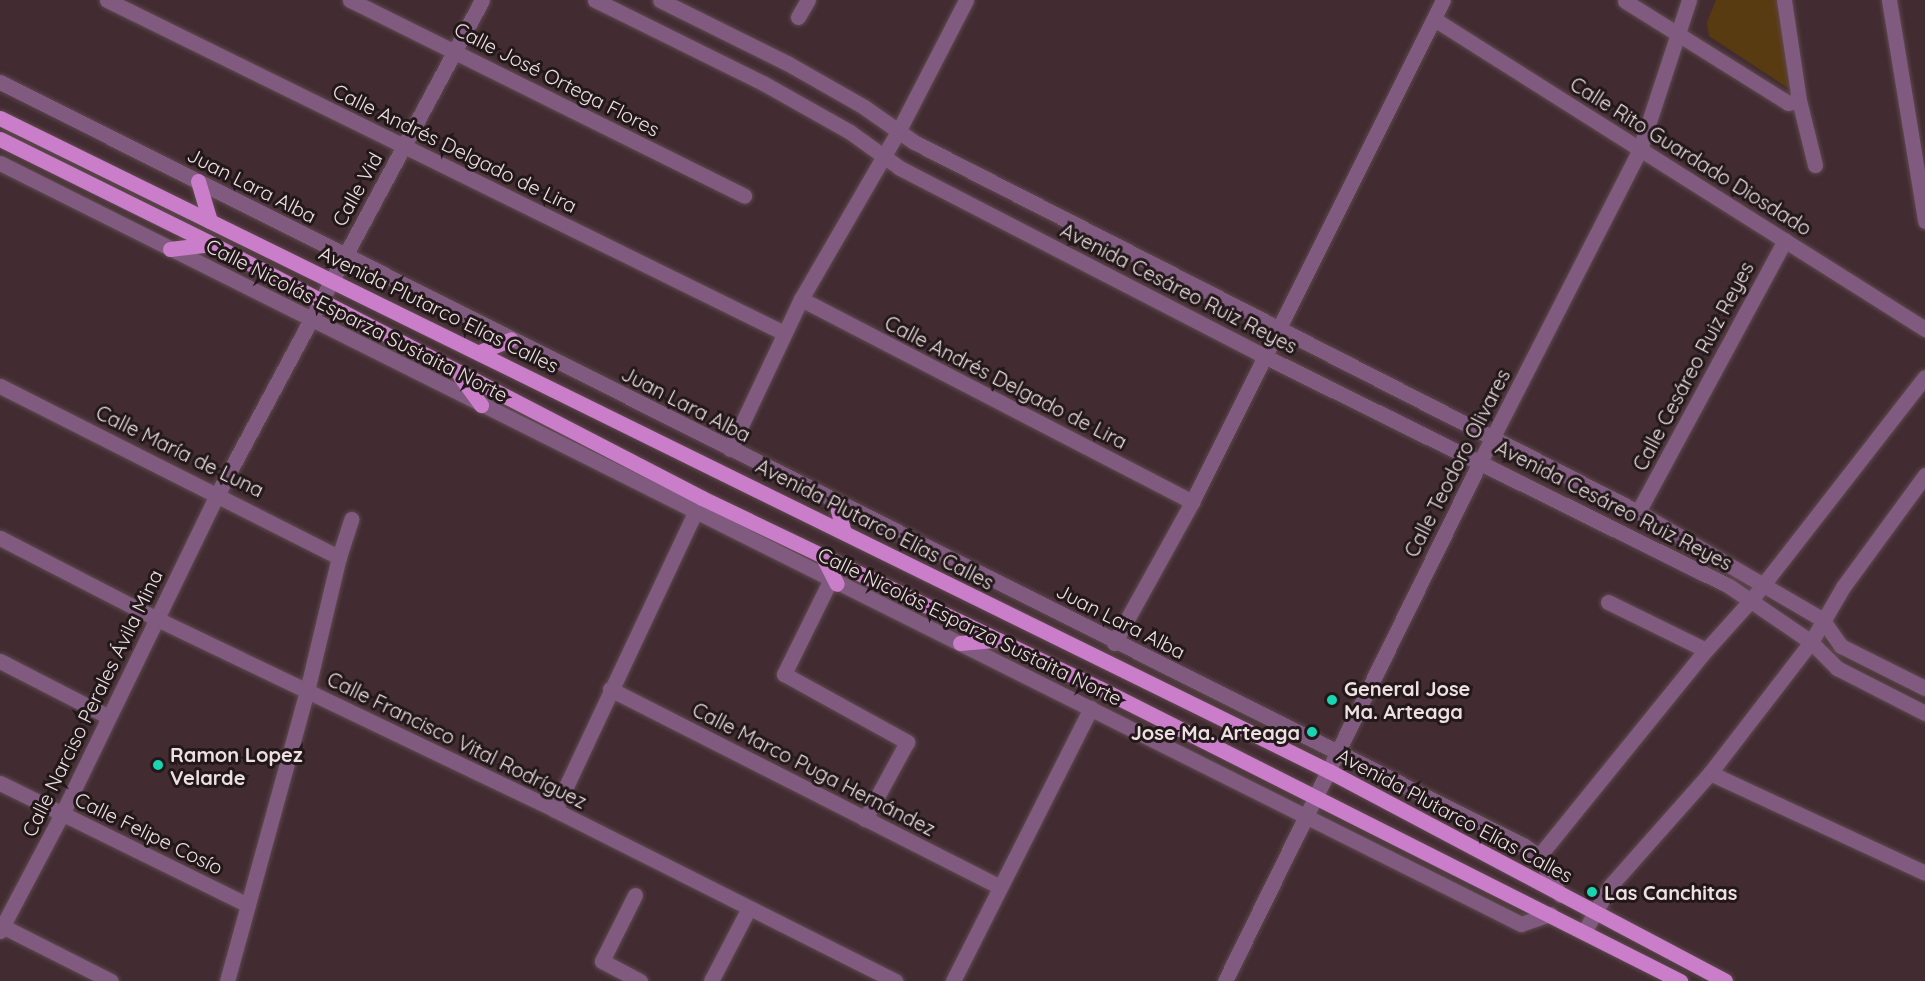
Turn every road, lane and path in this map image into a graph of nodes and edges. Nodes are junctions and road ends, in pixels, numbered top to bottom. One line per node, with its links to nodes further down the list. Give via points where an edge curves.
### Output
1 (107, 0): 22 (street, Calle Andrés Delgado de Lira)
2 (350, 0): 16 (street, Calle José Ortega Flores)
3 (482, 0): 16 (street, Calle Vid)
4 (596, 0): 24 (street, Avenida Cesáreo Ruiz Reyes, via 763,83)
5 (660, 0): 20 (street, Avenida Cesáreo Ruiz Reyes, via 787,63)
6 (807, 0): 13 (street)
7 (966, 0): 20 (street)
8 (1443, 0): 14 (street)
9 (1689, 0): 15 (street, Calle Teodoro Olivares)
10 (1784, 0): 18 (street)
11 (1889, 0): 30 (street)
12 (1625, 1): 15 (street)
13 (798, 16)
14 (1434, 19): 23 (street, Calle Rito Guardado Diosdado); 39 (street)
15 (1679, 33): 18 (street, via 1788,103); 23 (street, Calle Teodoro Olivares)
16 (455, 51): 22 (street, Calle Vid); 28 (street, Calle José Ortega Flores)
17 (0, 82): 27 (street, Juan Lara Alba)
18 (1799, 100): 26 (street)
19 (0, 118): 29 (main road, Avenida Plutarco Elías Calles)
20 (899, 130): 24 (street); 39 (street, Avenida Cesáreo Ruiz Reyes)
21 (0, 139): 32 (main road)
22 (405, 146): 34 (street, Calle Vid); 41 (street, Calle Andrés Delgado de Lira)
23 (1641, 149): 31 (street, Calle Rito Guardado Diosdado); 49 (street, Calle Teodoro Olivares)
24 (883, 156): 36 (street); 44 (street, Avenida Cesáreo Ruiz Reyes)
25 (0, 163): 33 (street, Calle Nicolás Esparza Sustaita Norte)
26 (1815, 165)
27 (198, 181): 29 (main road); 34 (street, Juan Lara Alba)
28 (744, 196)
29 (210, 221): 35 (main road, Avenida Plutarco Elías Calles)
30 (1925, 221)
31 (1785, 240): 40 (street, Calle Rito Guardado Diosdado); 56 (street, Calle Cesáreo Ruiz Reyes)
32 (212, 244): 33 (main road); 37 (main road)
33 (170, 249): 38 (street, Calle Nicolás Esparza Sustaita Norte)
34 (345, 255): 35 (street, Calle Vid); 42 (street, Juan Lara Alba)
35 (333, 283): 37 (street, Calle Vid); 43 (main road, Avenida Plutarco Elías Calles)
36 (801, 299): 41 (street); 54 (street, Calle Andrés Delgado de Lira)
37 (322, 300): 38 (street, Calle Vid); 45 (main road)
38 (311, 320): 48 (street, Calle Nicolás Esparza Sustaita Norte); 53 (street, Calle Vid)
39 (1276, 329): 44 (street); 49 (street, Avenida Cesáreo Ruiz Reyes)
40 (1925, 329)
41 (784, 333): 50 (street)
42 (511, 339): 43 (main road); 50 (street, Juan Lara Alba)
43 (482, 351): 59 (main road, Avenida Plutarco Elías Calles)
44 (1262, 355): 51 (street, Avenida Cesáreo Ruiz Reyes); 54 (street)
45 (459, 374): 48 (main road); 62 (main road)
46 (1925, 377): 63 (street)
47 (0, 386): 53 (street, Calle María de Luna)
48 (481, 405): 57 (street, Calle Nicolás Esparza Sustaita Norte)
49 (1491, 440): 51 (street, Calle Teodoro Olivares); 56 (street, Avenida Cesáreo Ruiz Reyes)
50 (730, 449): 55 (street, Juan Lara Alba)
51 (1480, 462): 66 (street, Avenida Cesáreo Ruiz Reyes); 83 (street, Calle Teodoro Olivares)
52 (1925, 476): 70 (street)
53 (218, 493): 61 (street, Calle María de Luna); 69 (street, Calle Narciso Perales Ávila Mina)
54 (1192, 502): 74 (street)
55 (836, 503): 59 (main road); 65 (street, Juan Lara Alba)
56 (1638, 512): 63 (street, Avenida Cesáreo Ruiz Reyes)
57 (695, 513): 64 (street, Calle Nicolás Esparza Sustaita Norte); 78 (street)
58 (351, 519): 61 (street)
59 (844, 532): 68 (main road, Avenida Plutarco Elías Calles)
60 (0, 538): 69 (street, Calle Francisco Vital Rodríguez)
61 (339, 557): 79 (street, via 341,564)
62 (823, 557): 64 (main road); 71 (main road)
63 (1762, 582): 66 (street); 70 (street, Avenida Cesáreo Ruiz Reyes)
64 (834, 583): 73 (street, Calle Nicolás Esparza Sustaita Norte); 91 (street, via 784,674 907,742)
65 (1011, 588): 68 (street); 74 (street, Juan Lara Alba)
66 (1752, 599): 72 (street, Avenida Cesáreo Ruiz Reyes); 75 (street)
67 (1608, 602): 75 (street)
68 (1000, 610): 84 (main road, Avenida Plutarco Elías Calles)
69 (157, 619): 79 (street, Calle Francisco Vital Rodríguez); 82 (street, Calle Narciso Perales Ávila Mina)
70 (1822, 619): 72 (street); 77 (street, via 1841,645)
71 (995, 640): 73 (main road); 87 (main road)
72 (1810, 642): 81 (street, Avenida Cesáreo Ruiz Reyes, via 1837,668); 85 (street)
73 (960, 643): 80 (street, Calle Nicolás Esparza Sustaita Norte)
74 (1114, 643): 83 (street, Juan Lara Alba)
75 (1706, 650): 92 (street)
76 (0, 661): 82 (street)
77 (1925, 688)
78 (610, 689): 88 (street); 91 (street, Calle Marco Puga Hernández)
79 (307, 691): 88 (street, Calle Francisco Vital Rodríguez); 97 (street)
80 (1091, 708): 90 (street, Calle Nicolás Esparza Sustaita Norte); 94 (street)
81 (1925, 713)
82 (107, 716): 89 (street, Calle Narciso Perales Ávila Mina)
83 (1338, 751): 84 (street, Calle Teodoro Olivares); 92 (street, Juan Lara Alba)
84 (1329, 771): 87 (street, Calle Teodoro Olivares); 96 (main road, Avenida Plutarco Elías Calles)
85 (1710, 773): 93 (street); 99 (street, via 1610,886)
86 (0, 783): 89 (street, Calle Felipe Cosío)
87 (1315, 797): 90 (street, Calle Teodoro Olivares); 100 (main road)
88 (555, 810): 98 (street, Calle Francisco Vital Rodríguez)
89 (62, 814): 97 (street, Calle Felipe Cosío); 101 (street, Calle Narciso Perales Ávila Mina)
90 (1308, 817): 100 (street, Calle Nicolás Esparza Sustaita Norte, via 1521,924); 109 (street, Calle Teodoro Olivares)
91 (865, 819): 94 (street, Calle Marco Puga Hernández)
92 (1539, 856): 96 (street)
93 (1925, 873)
94 (1000, 887): 108 (street)
95 (635, 895): 105 (street, via 602,961)
96 (1560, 895): 99 (main road, Avenida Plutarco Elías Calles)
97 (248, 905): 104 (street)
98 (749, 908): 106 (street); 107 (street, Calle Francisco Vital Rodríguez)
99 (1594, 913): 102 (street); 111 (main road, Avenida Plutarco Elías Calles)
100 (1551, 914): 102 (main road)
101 (1, 928): 103 (street)
102 (1584, 932): 110 (main road)
103 (111, 981)
104 (227, 981)
105 (640, 981)
106 (711, 981)
107 (895, 981)
108 (953, 981)
109 (1225, 981)
110 (1680, 981)
111 (1725, 981)

